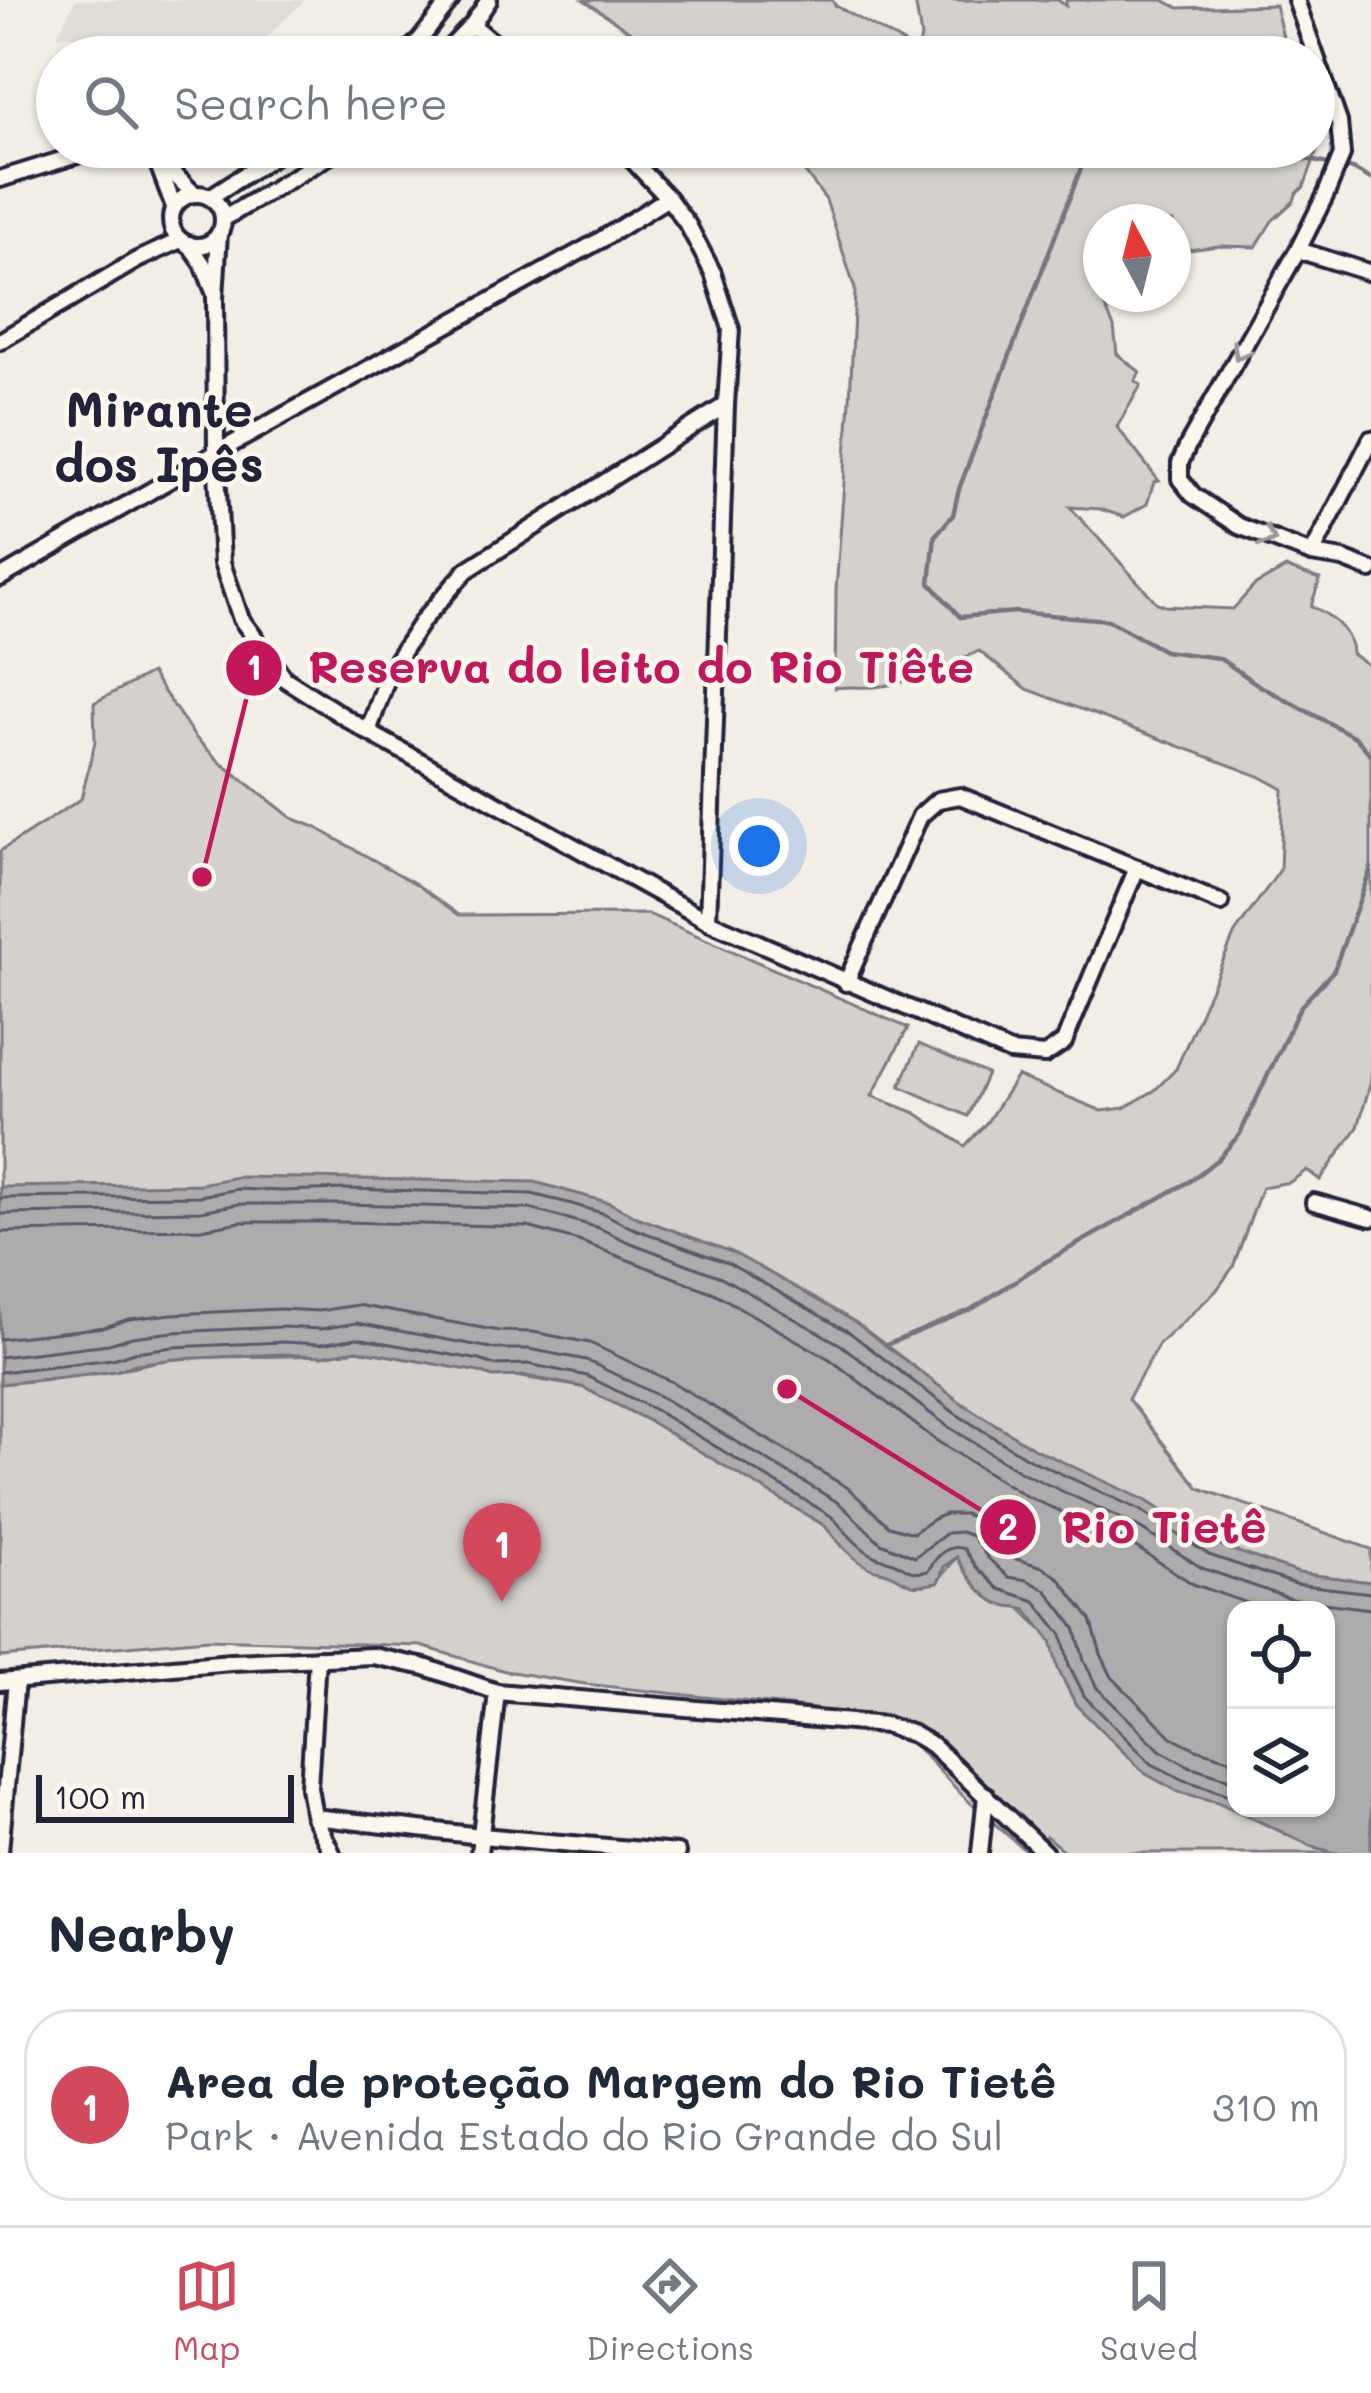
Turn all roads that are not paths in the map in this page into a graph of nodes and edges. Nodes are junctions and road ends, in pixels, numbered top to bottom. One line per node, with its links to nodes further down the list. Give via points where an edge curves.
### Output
1 (451, 0): 5 (street)
2 (489, 0): 4 (street)
3 (1296, 0): 8 (street)
4 (472, 25): 6 (street); 7 (street)
5 (423, 36)
6 (462, 36)
7 (485, 36)
8 (1309, 36)
9 (1335, 111): 22 (street, via 1342,154)
10 (36, 168): 16 (street)
11 (158, 168): 19 (street)
12 (170, 168): 17 (street)
13 (251, 168): 17 (street)
14 (311, 168): 20 (street)
15 (640, 168): 18 (street)
16 (0, 179)
17 (202, 196): 19 (street, via 179,201); 20 (street, via 217,203)
18 (668, 198): 27 (street, via 712,273 731,329); 29 (street)
19 (173, 215): 21 (street); 23 (street)
20 (221, 226): 21 (street, via 206,244); 25 (street)
21 (185, 242): 23 (street); 25 (street)
22 (1298, 250): 24 (street); 30 (street, one-way to 30, via 1188,445 1180,479 1239,526)
23 (137, 260): 26 (street)
24 (1371, 273)
25 (215, 297): 29 (street)
26 (0, 341)
27 (726, 405): 33 (street, via 467,570 390,670); 36 (street)
28 (1371, 439): 30 (street)
29 (216, 453): 32 (street); 33 (street, via 222,563 242,619 285,679)
30 (1312, 554): 31 (street)
31 (1371, 570)
32 (0, 578)
33 (368, 732): 36 (street)
34 (1137, 868): 35 (street); 37 (street, via 960,796 938,800 920,816); 37 (street, via 1064,1042 1045,1055 1010,1052)
35 (1221, 903)
36 (708, 921): 37 (street)
37 (846, 983)
38 (1314, 1202): 39 (street)
39 (1371, 1218)
40 (317, 1658): 41 (street); 42 (street, via 373,1656); 44 (street)
41 (8, 1681): 46 (street)
42 (497, 1692): 43 (street, via 886,1725 932,1745); 45 (street)
43 (986, 1795): 51 (street); 52 (street)
44 (314, 1817): 45 (street); 48 (street)
45 (481, 1836): 47 (street); 49 (street)
46 (0, 1851)
47 (640, 1852): 50 (street)
48 (332, 1853)
49 (479, 1853)
50 (677, 1853)
51 (980, 1853)
52 (1045, 1853)

